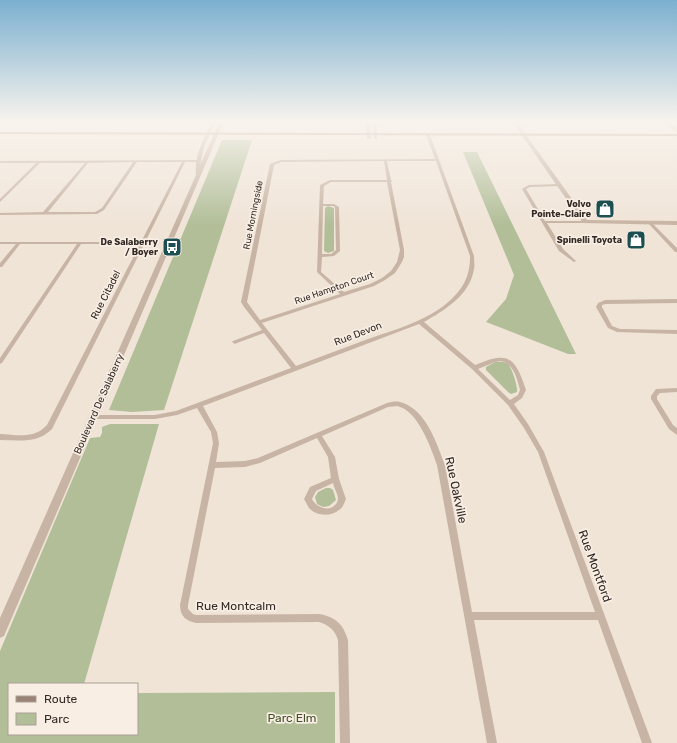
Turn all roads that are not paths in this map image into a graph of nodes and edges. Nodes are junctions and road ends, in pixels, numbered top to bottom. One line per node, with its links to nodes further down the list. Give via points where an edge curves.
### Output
1 (200, 156): 8 (street, Boulevard De Salaberry)
2 (207, 156): 13 (street, Boulevard De Salaberry)
3 (435, 156): 6 (street, Rue Devon)
4 (538, 156): 15 (street)
5 (385, 160): 6 (street, Rue Morningside); 14 (street, Rue Hampton Court); 34 (street, Rue Morningside, via 273,163 244,302)
6 (437, 160): 35 (street, Rue Devon, via 470,249 472,265 470,278 455,299)
7 (184, 161): 8 (street); 12 (street); 27 (street, Rue Citadel)
8 (198, 161): 13 (street, Boulevard De Salaberry)
9 (0, 162): 10 (street)
10 (39, 162): 11 (street); 16 (street)
11 (87, 162): 12 (street); 19 (street)
12 (135, 162): 19 (street, via 99,212)
13 (198, 176): 45 (street, Boulevard De Salaberry)
14 (390, 181): 17 (street, via 326,182 322,185); 32 (street, Rue Hampton Court, via 402,250 401,262 396,270 384,279)
15 (559, 185): 20 (street, via 524,188); 21 (street)
16 (0, 201)
17 (322, 205): 29 (street); 29 (street, via 337,207 338,251 332,255)
18 (0, 214): 19 (street)
19 (44, 214)
20 (544, 222): 21 (street); 30 (street, via 561,250)
21 (585, 222): 22 (street)
22 (650, 223): 23 (street); 28 (street)
23 (677, 223)
24 (0, 243): 25 (street)
25 (19, 243): 26 (street); 31 (street)
26 (80, 243): 27 (street); 39 (street)
27 (143, 243): 48 (street, Rue Citadel, via 50,426 42,435 36,437)
28 (677, 251)
29 (320, 256): 32 (street, via 320,273)
30 (574, 261)
31 (0, 266)
32 (343, 294): 34 (street, Rue Hampton Court)
33 (677, 301): 37 (street, via 608,302 601,303 599,307 610,327 619,331)
34 (259, 322): 36 (street, Rue Morningside)
35 (420, 322): 40 (street, Rue Montford); 41 (street, Rue Devon)
36 (266, 331): 38 (street); 41 (street, Rue Morningside)
37 (677, 332)
38 (235, 342)
39 (0, 362)
40 (474, 368): 43 (street, Rue Montford); 43 (street, via 498,358 512,362 523,390)
41 (295, 369): 44 (street, Rue Devon)
42 (677, 390): 46 (street, via 658,391 654,396 671,427)
43 (510, 404): 52 (street, Rue Montford, via 541,452)
44 (199, 405): 45 (street, Rue Devon, via 155,417); 49 (street, Rue Montcalm, via 215,435 216,448)
45 (94, 417): 53 (street, Boulevard De Salaberry)
46 (677, 432)
47 (318, 435): 49 (street, Rue Oakville, via 253,463); 50 (street, via 331,457); 51 (street, Rue Oakville, via 392,403 402,404 412,412 430,437 441,466)
48 (0, 438)
49 (212, 465): 54 (street, Rue Montcalm, via 184,611 196,620 319,618 332,622 340,630 343,640)
50 (335, 480): 50 (street, via 313,489 308,498 312,507 322,512 338,507 342,499)
51 (469, 616): 52 (street); 55 (street, Rue Oakville)
52 (601, 616): 56 (street, Rue Montford)
53 (0, 632)
54 (345, 743)
55 (492, 743)
56 (647, 743)

